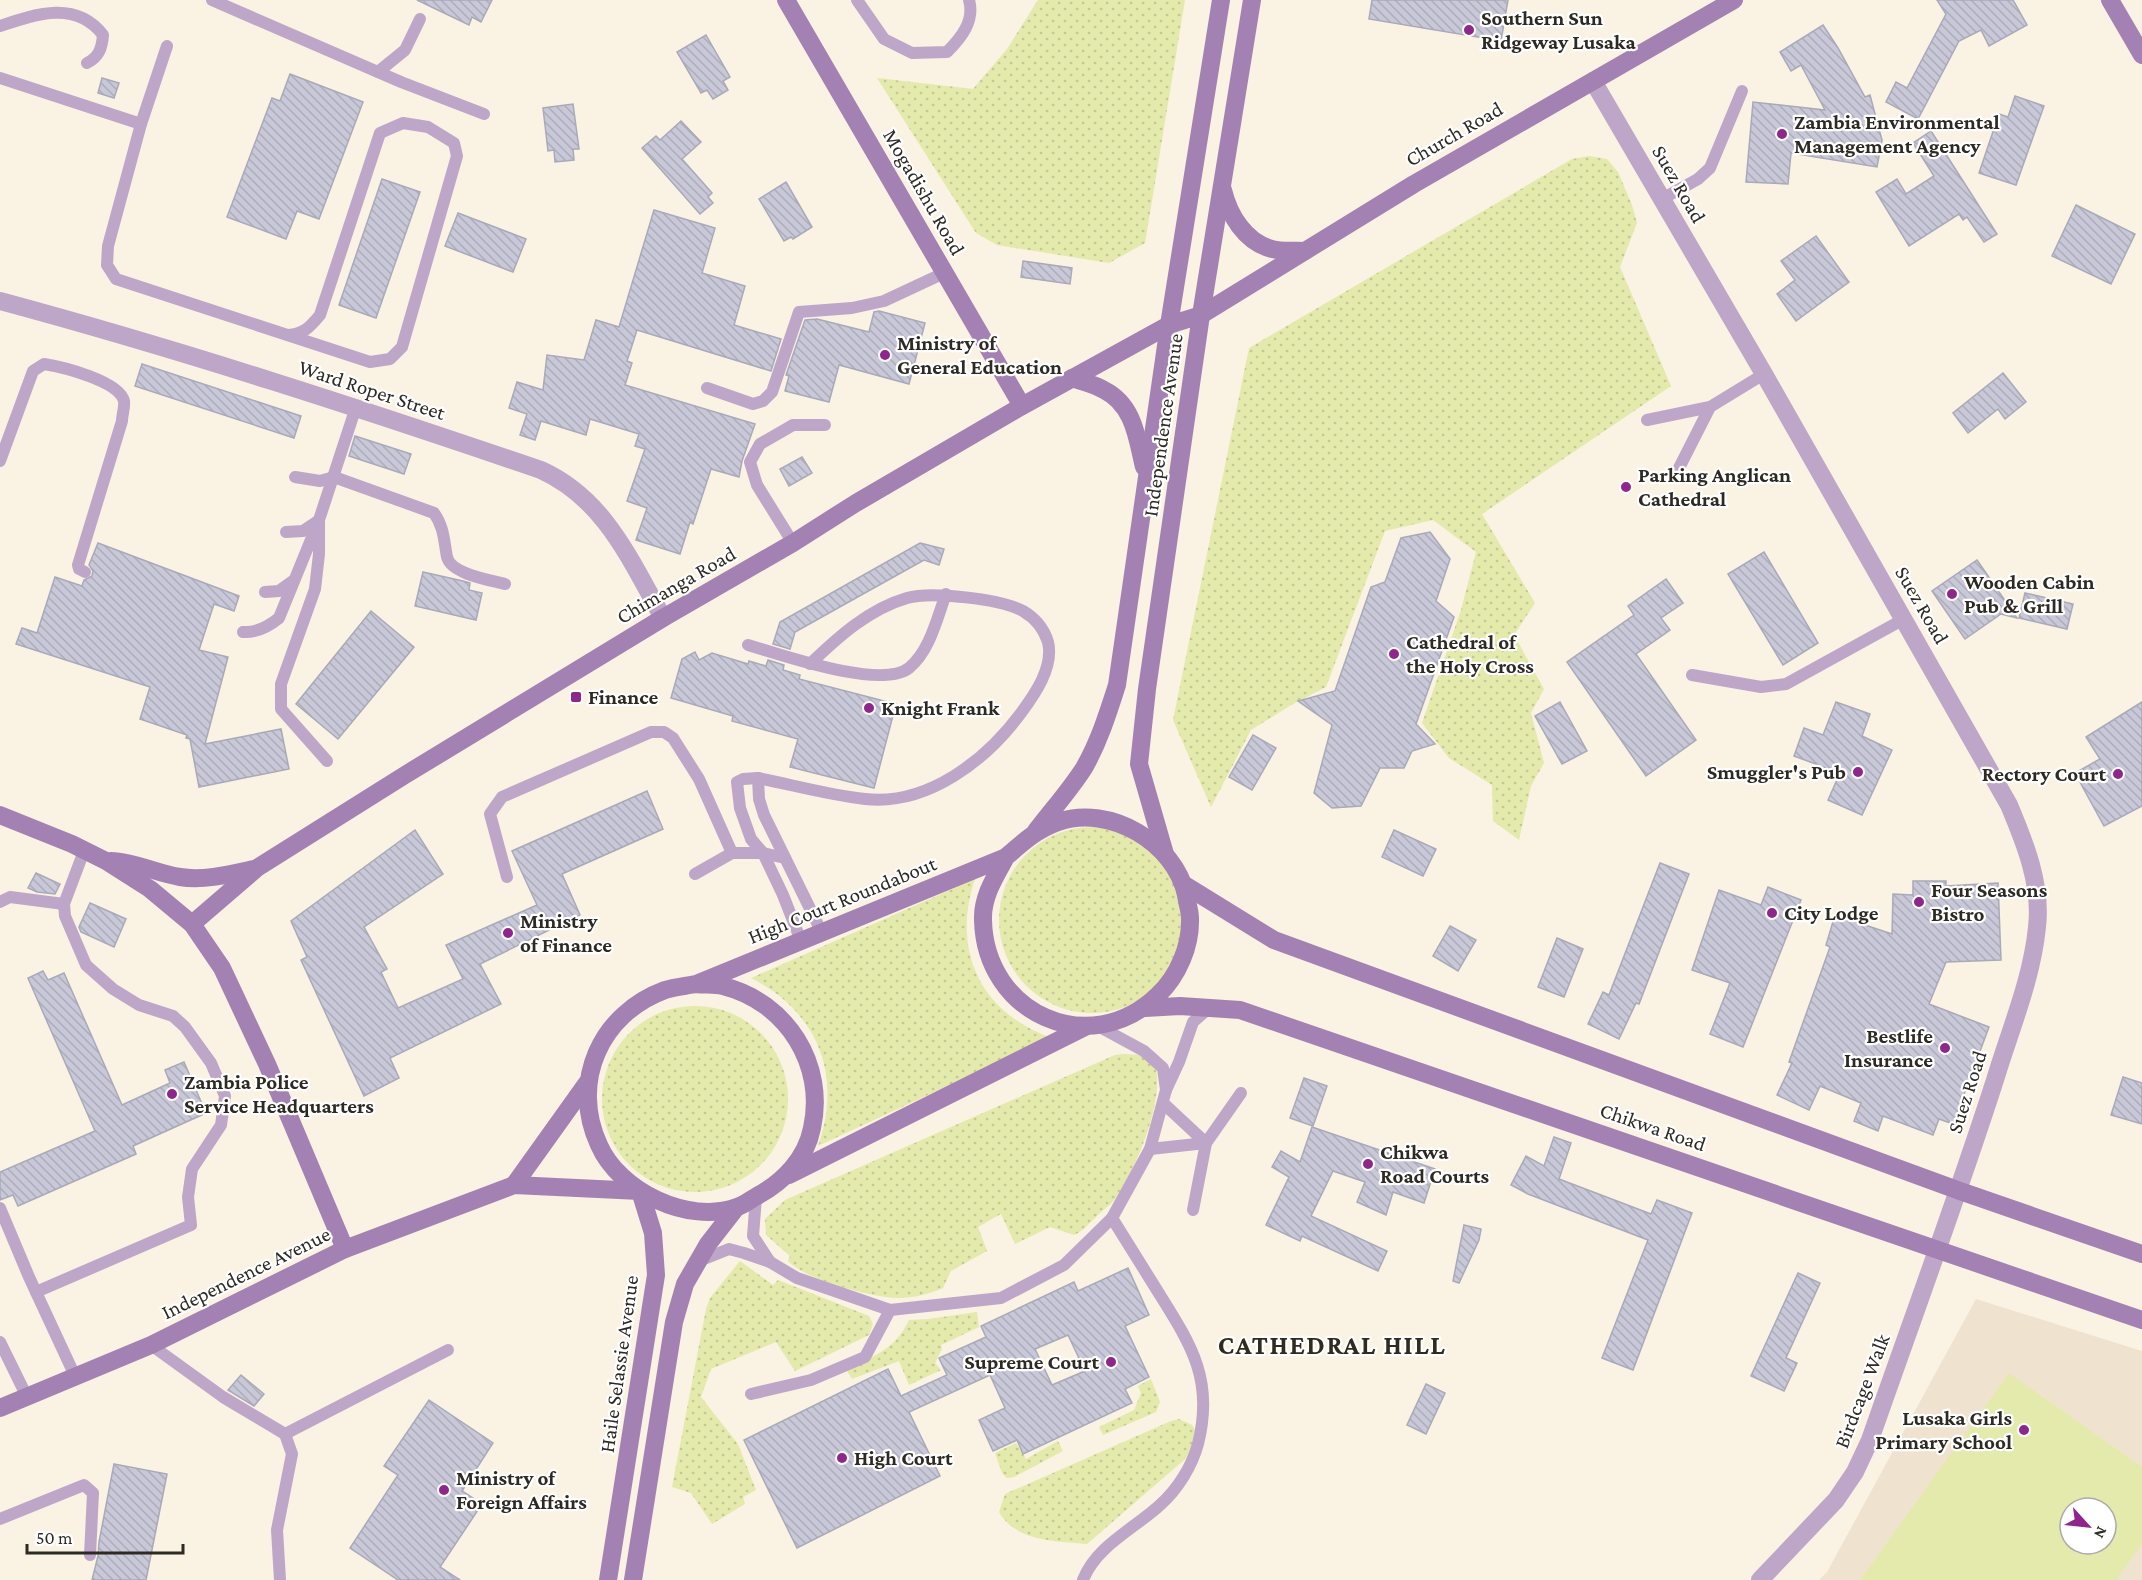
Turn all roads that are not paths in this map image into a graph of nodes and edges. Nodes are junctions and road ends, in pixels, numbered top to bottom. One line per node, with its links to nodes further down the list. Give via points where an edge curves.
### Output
1 (212, 0): 15 (lane)
2 (786, 0): 24 (main road, Mogadishu Road)
3 (857, 0): 4 (lane, via 884,39 912,53 947,52 965,29 972,11)
4 (969, 0)
5 (1221, 0): 27 (main road, Independence Avenue)
6 (1252, 0): 21 (main road, Independence Avenue)
7 (1734, 0): 9 (main road, Church Road)
8 (2110, 0): 13 (main road)
9 (1717, 5): 17 (main road, Church Road)
10 (420, 19): 15 (lane, via 405,50)
11 (0, 26): 14 (lane, via 48,10 89,19 103,35 102,48)
12 (167, 46): 20 (lane)
13 (2142, 55)
14 (87, 63)
15 (378, 72): 19 (lane)
16 (0, 78): 20 (lane)
17 (1593, 81): 22 (street, Suez Road); 23 (main road, Church Road)
18 (1742, 91): 22 (lane, via 1710,168)
19 (484, 114)
20 (141, 124): 28 (lane, via 108,246 107,265 116,279)
21 (1222, 186): 23 (main road, via 1237,224 1253,240 1272,249); 26 (main road, Independence Avenue)
22 (1662, 199): 29 (street, Suez Road)
23 (1305, 251): 26 (main road, Church Road)
24 (944, 273): 31 (lane, via 884,301 799,312 772,392 763,401 753,404); 32 (main road, Mogadishu Road)
25 (0, 301): 33 (street, Ward Roper Street, via 129,336)
26 (1201, 315): 27 (main road, Chimanga Road); 63 (main road, Independence Avenue, via 1139,764)
27 (1169, 325): 30 (main road, Chimanga Road); 41 (main road, Independence Avenue)
28 (288, 335): 28 (lane, via 370,362 390,359 402,347 457,156 454,143 428,127 403,123 380,133 320,315 309,329)
29 (1764, 374): 34 (lane); 51 (street, Suez Road)
30 (1072, 378): 32 (main road, Chimanga Road); 41 (main road, via 1105,390 1124,406 1135,426)
31 (707, 388)
32 (1022, 406): 44 (main road, Chimanga Road)
33 (356, 407): 40 (lane); 50 (street, Ward Roper Street, via 541,470 574,488 612,529)
34 (1710, 407): 35 (lane); 38 (lane)
35 (1647, 420)
36 (825, 425): 44 (lane, via 793,425 760,444 750,462 757,485)
37 (0, 461): 45 (lane, via 33,371 44,364 107,383 118,392 124,401 122,421 78,565)
38 (1678, 470)
39 (296, 477): 40 (lane, via 320,481)
40 (334, 477): 42 (lane); 47 (lane, via 434,513 440,521 448,560 458,570)
41 (1146, 481): 59 (main road, Independence Avenue, via 1117,685 1101,734 1085,766)
42 (319, 520): 43 (lane, via 303,531); 46 (lane); 56 (lane, via 315,589 281,684 281,709)
43 (286, 532)
44 (793, 543): 50 (main road, Chimanga Road)
45 (85, 572)
46 (294, 581): 48 (lane, via 279,591); 52 (lane, via 279,618 252,632)
47 (505, 584)
48 (265, 592)
49 (946, 594): 54 (lane, via 908,597 880,610 855,624); 54 (lane, via 922,654 901,673 872,675); 57 (lane, via 1021,610 1043,631 1048,644 1047,663 1040,684 1007,732 949,779 922,792 867,799)
50 (663, 618): 67 (main road, Chimanga Road)
51 (1904, 619): 55 (lane, via 1786,684 1761,687); 89 (street, Suez Road, via 2009,805 2024,841 2037,897 2038,926 2031,966)
52 (243, 632)
53 (748, 645): 54 (lane)
54 (810, 664)
55 (1692, 675)
56 (327, 761)
57 (758, 778): 62 (lane, via 740,780 736,788 751,839); 65 (lane, via 764,815)
58 (0, 815): 60 (main road)
59 (1034, 832): 63 (main road, High Court Roundabout, via 1061,821 1089,818 1118,823 1144,835); 64 (main road, High Court Roundabout)
60 (84, 851): 66 (main road); 72 (lane)
61 (732, 853): 62 (lane); 68 (lane); 69 (lane, via 699,779 674,738 664,732 651,732 502,797 495,804 490,814)
62 (763, 853): 65 (lane); 75 (lane)
63 (1165, 854): 70 (main road, High Court Roundabout)
64 (1006, 857): 74 (main road, High Court Roundabout); 79 (main road, High Court Roundabout, via 989,886 983,919 987,951 1000,982 1023,1006 1053,1021)
65 (785, 858): 74 (lane)
66 (106, 861): 67 (main road, via 123,861 197,878); 73 (main road, via 150,889)
67 (257, 868): 73 (main road, Chimanga Road)
68 (695, 874)
69 (507, 877)
70 (1183, 884): 77 (main road, High Court Roundabout, via 1190,918 1186,952 1170,984); 89 (main road, via 1274,940)
71 (0, 902): 72 (lane, via 9,897)
72 (64, 904): 100 (lane, via 65,916 86,965 122,995 173,1016 185,1027 211,1063 225,1096 221,1125 192,1169 188,1197 191,1225)
73 (192, 924): 96 (main road, via 222,968)
74 (822, 933): 75 (main road, High Court Roundabout)
75 (801, 941): 76 (main road, High Court Roundabout)
76 (696, 984): 80 (main road, High Court Roundabout, via 665,990 637,1004 612,1026 595,1053); 86 (main road, High Court Roundabout, via 723,986 756,1001 791,1029 806,1052 815,1086 812,1130 802,1155)
77 (1145, 1008): 78 (main road, Chikwa Road); 79 (main road, High Court Roundabout, via 1123,1020)
78 (1210, 1008): 81 (lane, via 1193,1022); 95 (main road, Chikwa Road, via 1240,1010)
79 (1092, 1026): 81 (lane, via 1144,1051 1162,1068); 86 (main road, High Court Roundabout)
80 (587, 1083): 87 (main road); 88 (main road, High Court Roundabout, via 598,1145 615,1172)
81 (1166, 1090): 83 (lane)
82 (1241, 1093): 84 (lane)
83 (1162, 1103): 84 (lane); 85 (lane)
84 (1206, 1143): 85 (lane); 93 (lane)
85 (1150, 1149): 94 (lane)
86 (786, 1176): 90 (main road, High Court Roundabout)
87 (513, 1185): 88 (main road, Independence Avenue); 96 (main road, Independence Avenue)
88 (640, 1191): 92 (main road, High Court Roundabout, via 686,1210); 114 (main road, Haile Selassie Avenue, via 653,1233 656,1275)
89 (1960, 1191): 95 (street, Birdcage Walk); 97 (main road)
90 (756, 1197): 92 (main road, High Court Roundabout); 99 (lane, via 753,1236)
91 (0, 1208): 100 (lane)
92 (736, 1208): 98 (main road)
93 (1193, 1210)
94 (1112, 1218): 101 (lane, via 1064,1265 1001,1298); 116 (lane, via 1188,1339 1197,1361 1204,1402 1195,1453 1184,1477 1161,1504 1099,1555)
95 (1938, 1248): 102 (main road, Chikwa Road); 117 (street, Birdcage Walk, via 1855,1472 1836,1500)
96 (345, 1249): 104 (main road, Independence Avenue)
97 (2142, 1254)
98 (698, 1262): 99 (lane, via 729,1249); 115 (main road, via 685,1284 674,1322)
99 (770, 1262): 101 (lane, via 797,1278)
100 (36, 1292): 106 (lane)
101 (890, 1310): 107 (lane, via 865,1357 811,1380)
102 (2142, 1320)
103 (0, 1342): 108 (lane)
104 (151, 1345): 106 (main road, Independence Avenue); 110 (lane, via 223,1397)
105 (448, 1350): 110 (lane)
106 (75, 1376): 108 (main road, Independence Avenue)
107 (751, 1394)
108 (27, 1397): 109 (main road, Independence Avenue)
109 (0, 1408)
110 (285, 1434): 113 (lane, via 292,1455 277,1530)
111 (0, 1519): 112 (lane, via 84,1485 93,1493)
112 (90, 1555)
113 (280, 1580)
114 (608, 1580)
115 (633, 1580)
116 (1083, 1580)
117 (1760, 1580)

